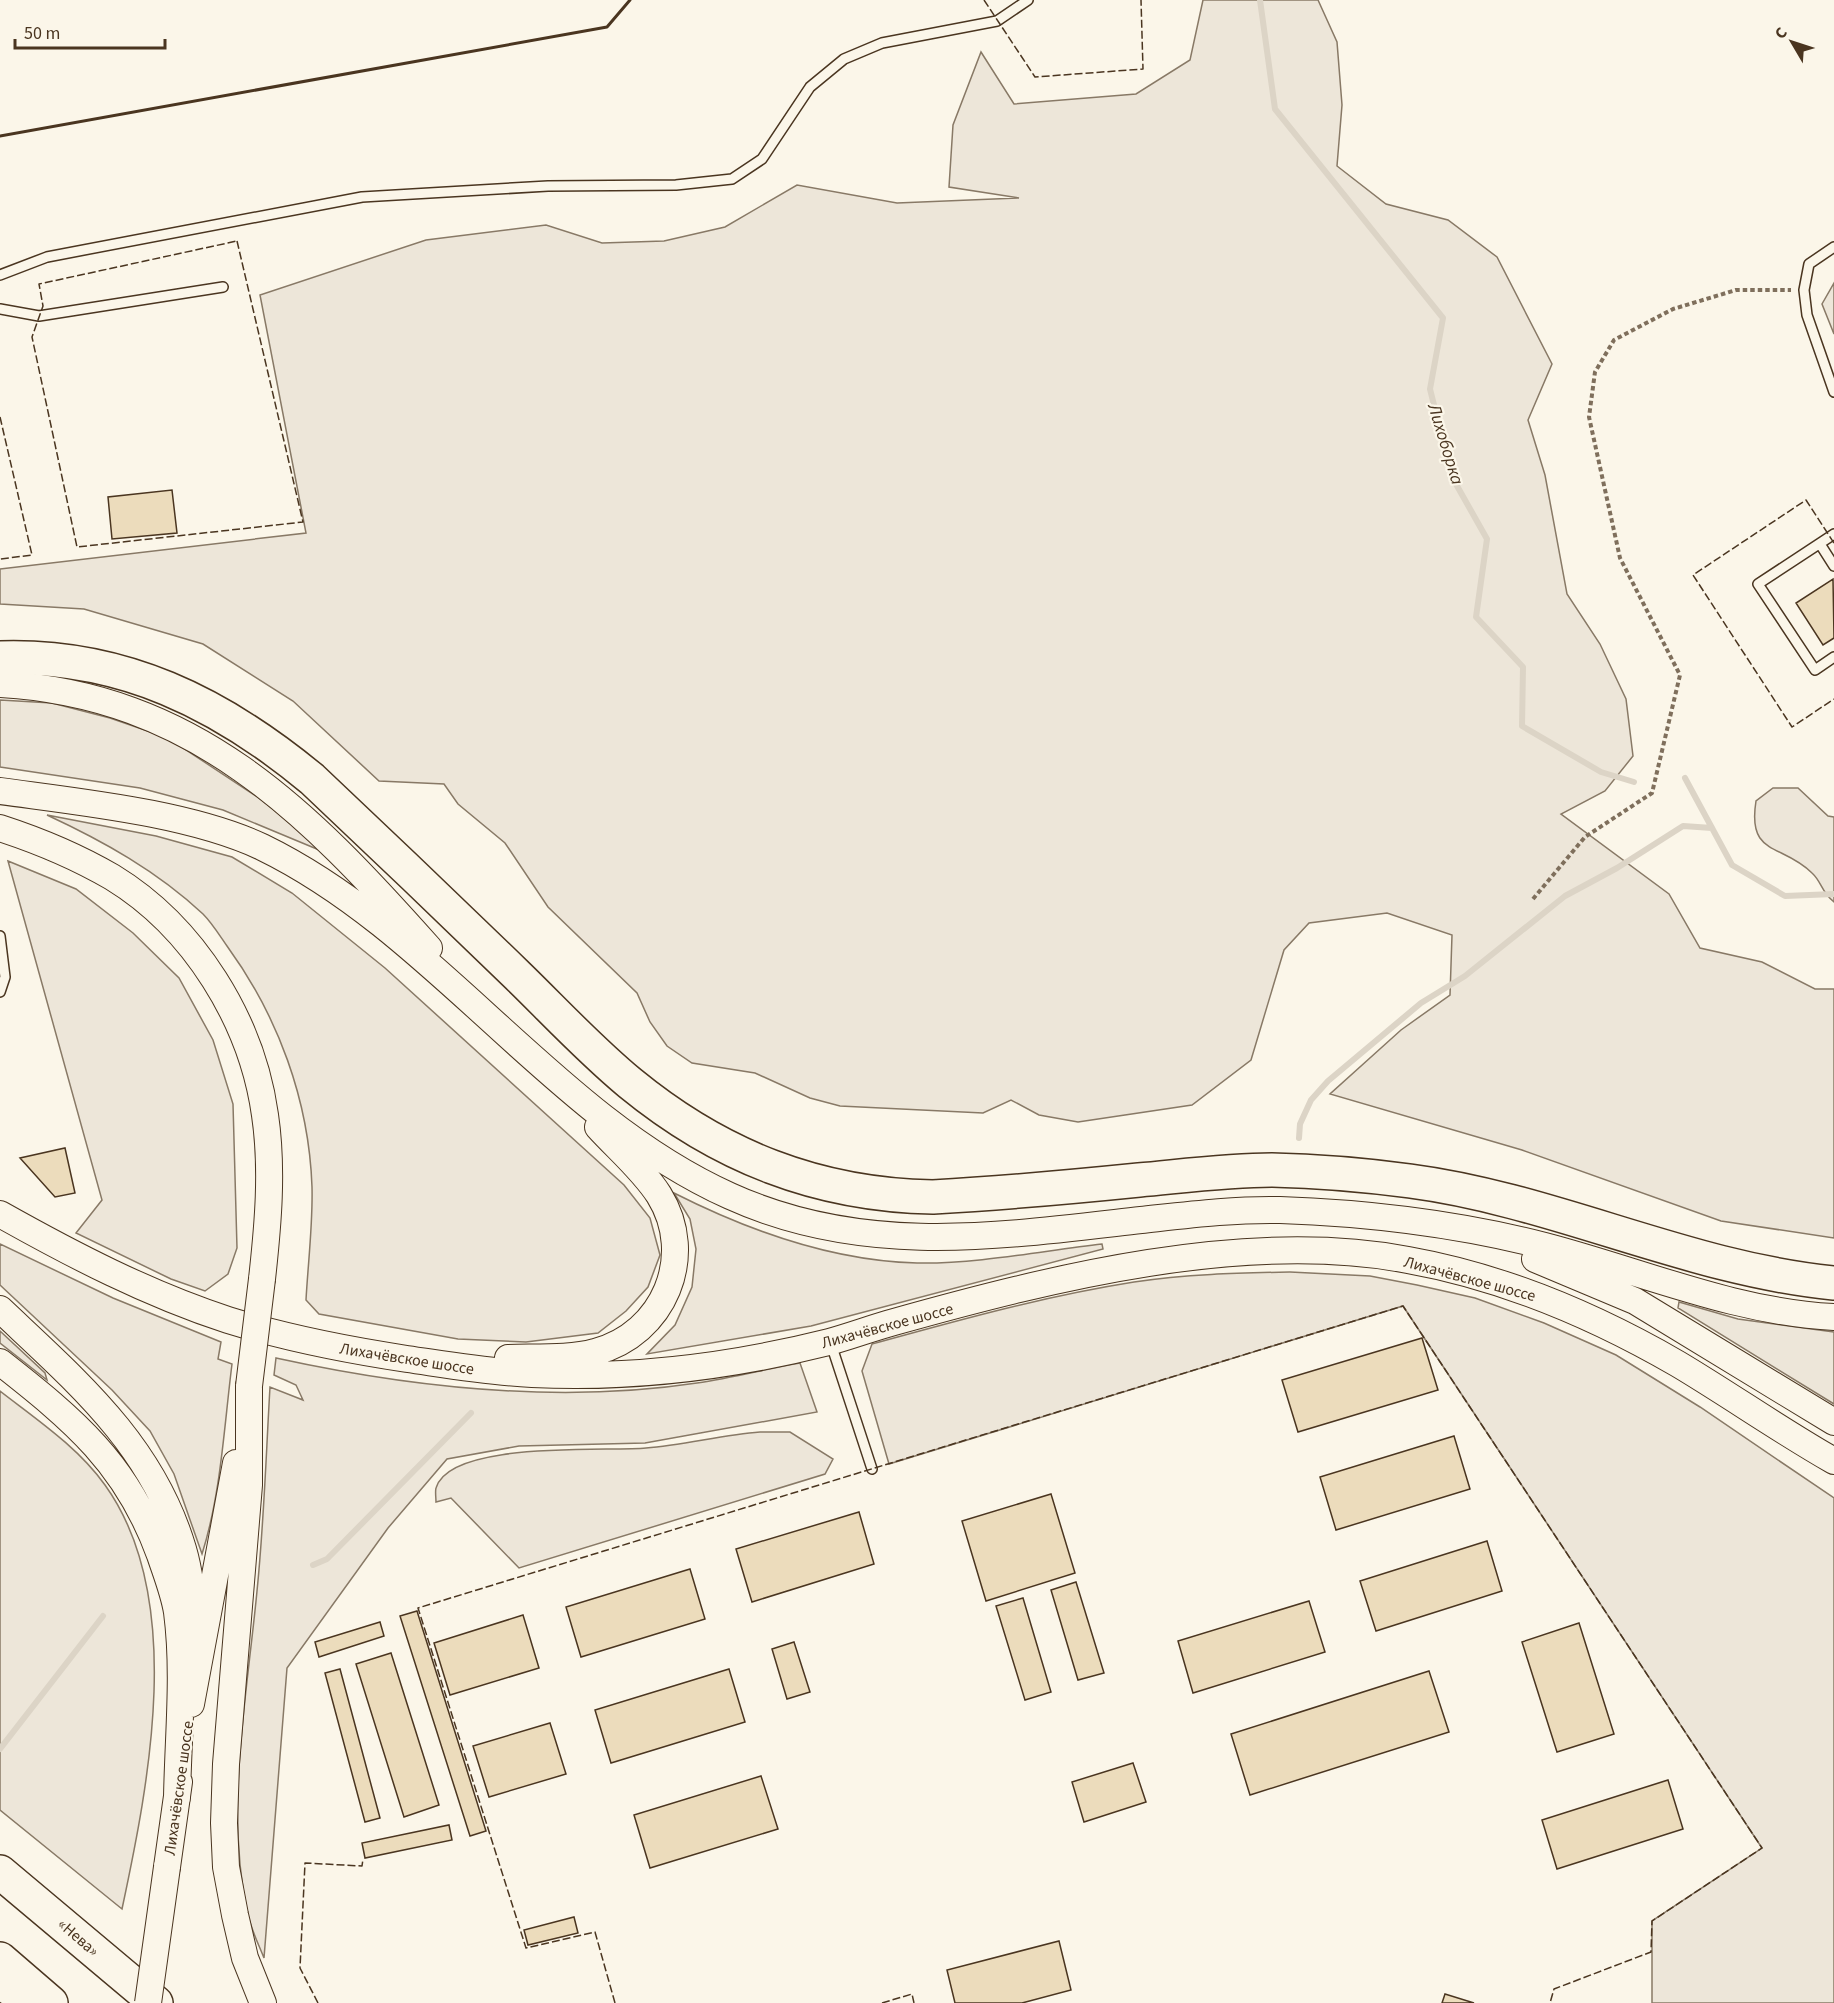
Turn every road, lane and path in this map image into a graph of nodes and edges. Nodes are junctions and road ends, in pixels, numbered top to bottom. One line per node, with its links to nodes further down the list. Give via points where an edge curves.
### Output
1 (1028, 0): 3 (lane, via 997,21 882,43 844,59 810,87 762,159 732,179 676,185 548,186 362,197 47,257)
2 (1834, 247): 5 (lane, via 1809,264)
3 (0, 275)
4 (223, 287): 6 (lane, via 39,316)
5 (1804, 290): 7 (lane, via 1807,315); 16 (path, via 1736,290 1673,309 1614,340 1594,372 1589,417 1620,558 1680,675 1652,793 1585,837)
6 (0, 309)
7 (1834, 392)
8 (1834, 534): 9 (lane)
9 (1820, 544): 10 (lane); 11 (lane, via 1758,584 1815,670)
10 (1834, 566)
11 (1834, 657)
12 (0, 658): 23 (highway, via 64,660 122,671 158,683 237,723 274,747 629,1082 702,1135 747,1158 796,1176 893,1196 933,1197 1272,1170 1367,1176 1474,1193 1724,1265 1787,1279)
13 (0, 684): 19 (main road, via 54,688 101,700 183,731 222,754 290,806 358,869)
14 (0, 791): 19 (main road, via 154,816 256,844 331,888)
15 (0, 828): 29 (main road, bridge, via 47,843 79,859 147,903 208,969 243,1033 265,1116 268,1221)
16 (1533, 900)
17 (0, 936): 18 (lane, via 5,977)
18 (0, 992)
19 (493, 1019): 20 (main road)
20 (546, 1071): 22 (main road, via 634,1140 729,1196 820,1227 860,1234 969,1237 1204,1213 1273,1210 1335,1213); 27 (main road, via 659,1196 674,1233 676,1261 670,1285 658,1310 642,1326 624,1340 595,1353)
21 (0, 1214): 27 (main road, Лихачёвское шоссе, via 105,1270 224,1318 288,1337)
22 (1432, 1226): 25 (main road, via 1484,1231 1707,1295 1780,1311); 31 (main road, via 1582,1276 1635,1301)
23 (1834, 1283)
24 (0, 1309): 35 (main road, via 114,1421 155,1479 183,1551 192,1599 196,1636)
25 (1834, 1317)
26 (830, 1341): 27 (main road, Лихачёвское шоссе, via 749,1359 600,1374 537,1375); 30 (main road, Лихачёвское шоссе, via 1048,1282 1129,1265 1224,1254 1348,1252 1409,1260 1538,1296 1619,1332); 33 (lane)
27 (418, 1360)
28 (0, 1362): 36 (main road, via 87,1434 115,1468 156,1544 177,1610)
29 (249, 1388): 35 (main road, Лихачёвское шоссе); 44 (main road, via 249,1485 224,1823 226,1867 235,1915 245,1958)
30 (1763, 1419): 32 (main road); 34 (main road)
31 (1834, 1422)
32 (1834, 1461)
33 (872, 1469)
34 (1834, 1473)
35 (191, 1701): 36 (main road, Лихачёвское шоссе)
36 (177, 1798): 42 (main road, Лихачёвское шоссе, bridge)
37 (0, 1872): 43 (highway, «Нева»)
38 (0, 1959): 41 (highway)
39 (0, 1986): 40 (main road)
40 (25, 2003)
41 (51, 2003)
42 (148, 2003)
43 (156, 2003)
44 (263, 2003)

